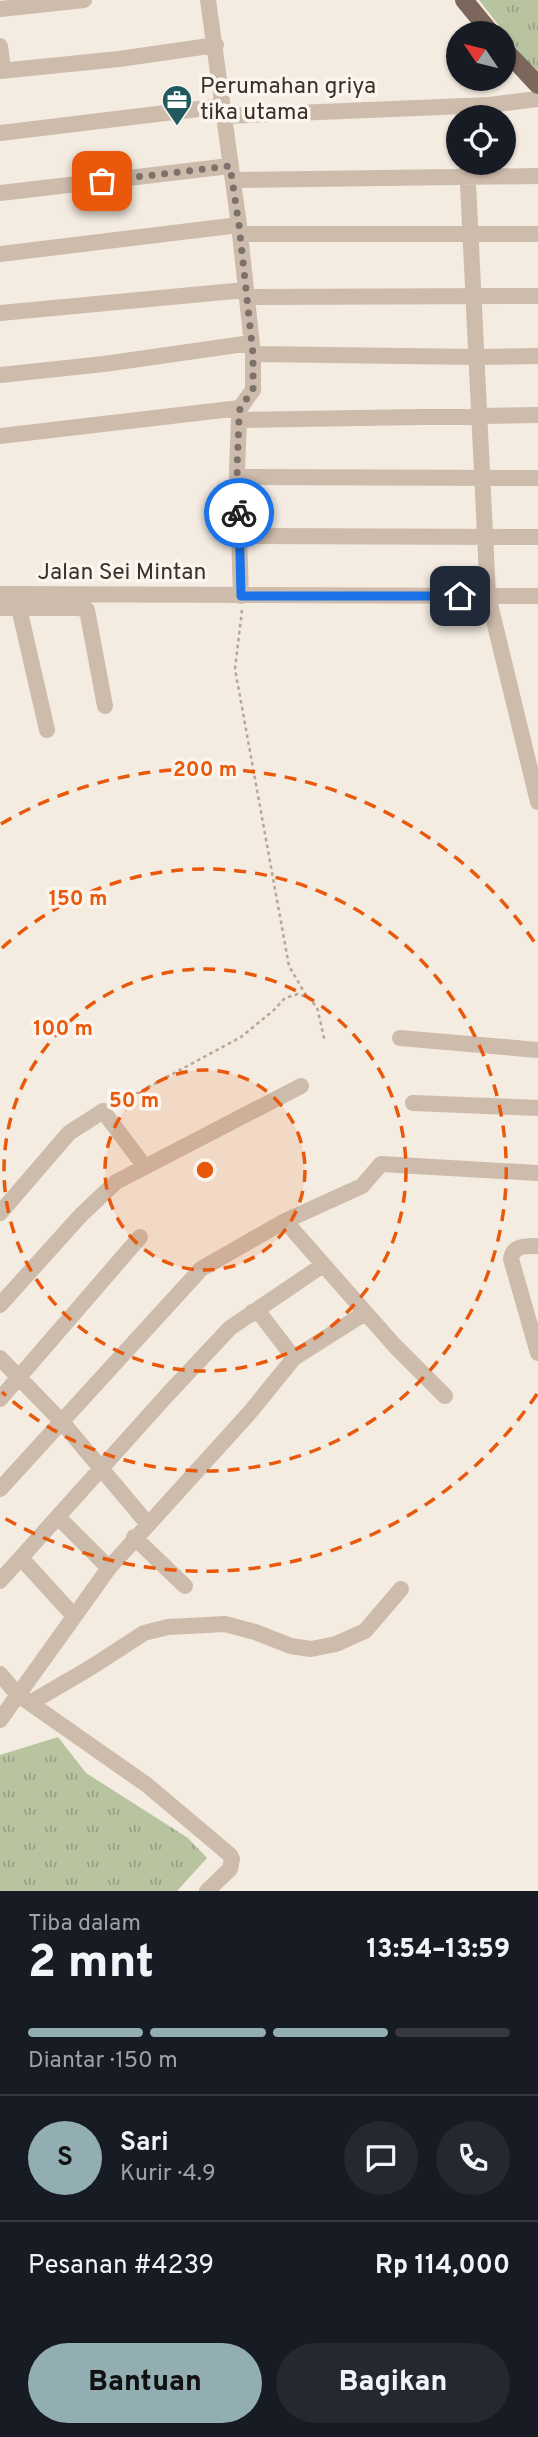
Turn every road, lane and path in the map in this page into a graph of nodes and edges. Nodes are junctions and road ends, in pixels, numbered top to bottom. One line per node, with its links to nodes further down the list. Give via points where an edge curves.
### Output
1 (83, 0): 4 (street)
2 (208, 0): 6 (street)
3 (464, 0): 5 (main road)
4 (0, 9)
5 (481, 21)
6 (216, 45): 9 (street); 13 (street)
7 (0, 46): 9 (street)
8 (516, 64): 10 (main road)
9 (2, 70)
10 (538, 85)
11 (538, 99): 12 (street)
12 (507, 105)
13 (224, 111): 14 (street); 15 (street); 17 (street)
14 (446, 112)
15 (0, 133)
16 (446, 170): 17 (street)
17 (232, 173): 21 (street); 22 (street)
18 (516, 174): 20 (street)
19 (468, 175): 23 (street)
20 (538, 176)
21 (0, 193)
22 (240, 230): 23 (street); 25 (street); 26 (street)
23 (472, 234): 24 (street); 27 (street)
24 (538, 234)
25 (0, 254)
26 (246, 293): 27 (street); 29 (street); 30 (street)
27 (475, 296): 28 (street); 32 (street)
28 (538, 296)
29 (0, 313)
30 (252, 349): 32 (street); 33 (street); 34 (street, via 253,390)
31 (538, 356): 32 (street)
32 (477, 357): 35 (street)
33 (0, 375)
34 (240, 414): 35 (street); 37 (street); 38 (street)
35 (480, 415): 36 (street); 40 (street)
36 (538, 415)
37 (0, 436)
38 (237, 477): 40 (street); 41 (street)
39 (538, 478): 40 (street)
40 (483, 479): 43 (street)
41 (240, 536): 43 (street); 45 (street)
42 (538, 537): 43 (street)
43 (485, 538): 46 (street)
44 (0, 594): 48 (street, Jalan Sei Mintan)
45 (241, 596): 46 (street, Jalan Sei Mintan); 48 (street, Jalan Sei Mintan); 53 (path, via 235,669 289,966)
46 (488, 596): 47 (street, Jalan Sei Mintan); 52 (street)
47 (538, 596)
48 (19, 601): 49 (street); 50 (street, via 89,612); 51 (street)
49 (0, 608)
50 (105, 706)
51 (47, 730)
52 (538, 802)
53 (307, 997): 55 (path, via 317,1007); 60 (path, via 285,998 241,1037)
54 (400, 1038): 56 (street)
55 (326, 1042)
56 (538, 1050)
57 (301, 1086): 61 (street)
58 (414, 1103): 59 (street)
59 (538, 1108)
60 (103, 1111): 61 (street); 63 (street, via 69,1133)
61 (145, 1167): 68 (street, via 116,1182 80,1215)
62 (538, 1173): 64 (street, via 382,1164 362,1186)
63 (0, 1213)
64 (285, 1222): 67 (street); 78 (street, via 201,1269)
65 (140, 1237): 75 (street)
66 (538, 1246): 69 (street, via 512,1253 514,1271)
67 (323, 1265): 70 (street); 71 (street)
68 (0, 1305)
69 (531, 1309): 72 (street)
70 (252, 1312): 74 (street, via 261,1315); 79 (street, via 230,1328)
71 (365, 1312): 74 (street); 76 (street)
72 (538, 1353)
73 (0, 1358): 75 (street)
74 (294, 1358): 82 (street)
75 (19, 1377): 77 (street); 78 (street)
76 (445, 1396)
77 (0, 1399)
78 (62, 1422): 79 (street); 80 (street)
79 (101, 1468): 81 (street); 82 (street)
80 (0, 1489)
81 (58, 1517): 84 (street); 85 (street)
82 (148, 1523): 83 (street)
83 (134, 1537): 85 (street); 87 (street)
84 (20, 1558): 86 (street); 89 (street)
85 (108, 1568): 89 (street)
86 (0, 1581)
87 (185, 1586)
88 (401, 1589): 91 (street, via 365,1631 336,1644 311,1649 291,1646 225,1624 168,1627 144,1633 90,1668)
89 (74, 1616): 91 (street)
90 (0, 1675): 91 (street)
91 (24, 1698): 92 (street); 93 (street, via 148,1786 230,1855 230,1869)
92 (0, 1720)
93 (207, 1891)

